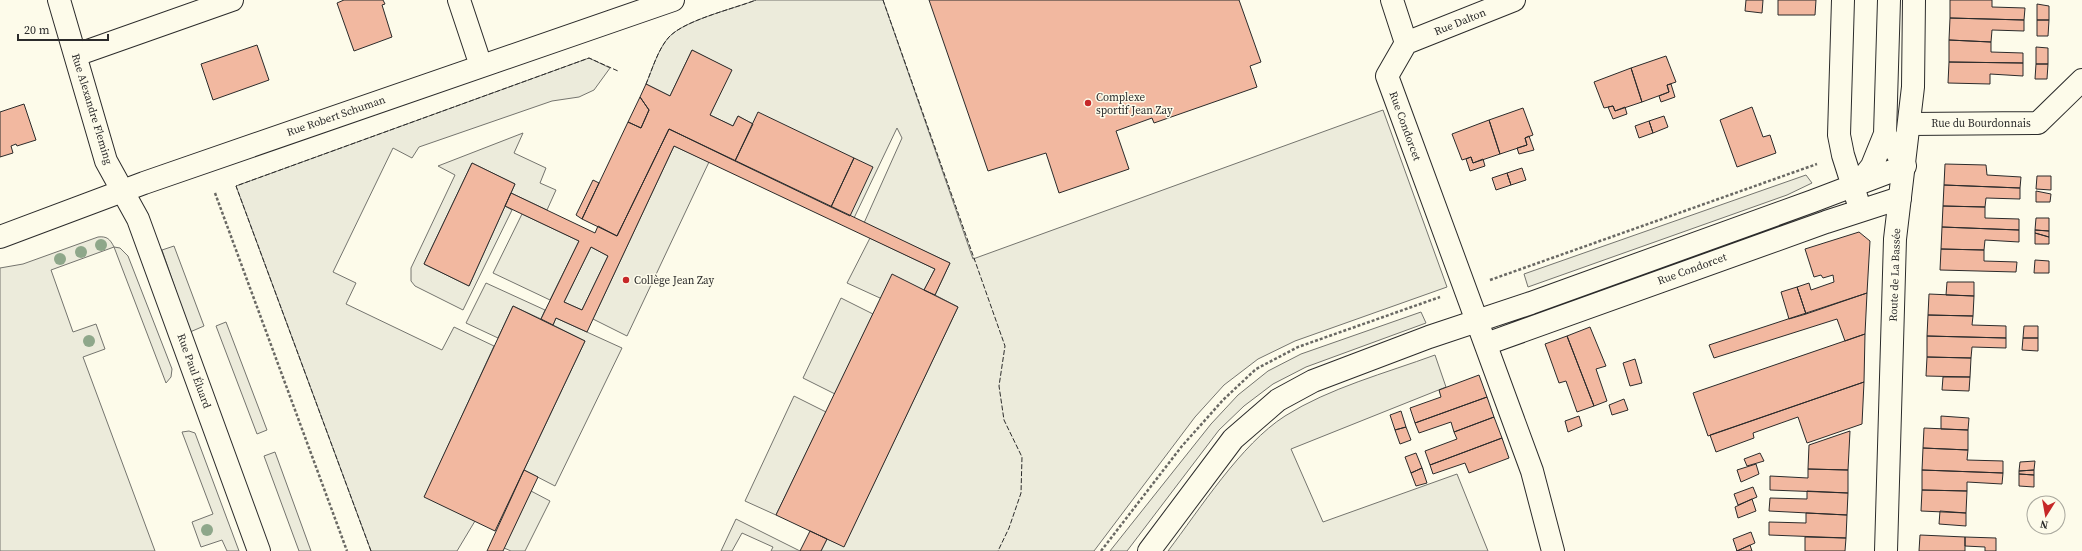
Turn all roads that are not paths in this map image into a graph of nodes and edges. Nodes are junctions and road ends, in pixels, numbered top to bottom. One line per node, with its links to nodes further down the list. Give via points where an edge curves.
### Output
1 (59, 0): 11 (street, Rue Alexandre Fleming)
2 (232, 0): 11 (street)
3 (459, 0): 12 (street)
4 (673, 0): 12 (street, Rue Robert Schuman)
5 (1392, 0): 10 (street)
6 (1514, 0): 10 (street, Rue Dalton)
7 (1843, 0): 17 (street, via 1839,135)
8 (1889, 0): 15 (street)
9 (1914, 0): 14 (street, Route de La Bassée)
10 (1406, 43): 22 (street, Rue Condorcet, via 1387,76)
11 (76, 55): 18 (street, Rue Alexandre Fleming, via 106,161)
12 (481, 66): 18 (street, Rue Robert Schuman)
13 (2082, 80): 14 (street, Rue du Bourdonnais, via 2038,123)
14 (1910, 124): 16 (street, Route de La Bassée)
15 (1885, 134): 16 (street); 17 (street, via 1872,166)
16 (1904, 166): 17 (street); 19 (street, Route de La Bassée)
17 (1851, 185): 20 (street); 22 (street, via 1806,204)
18 (123, 192): 21 (street, Rue Robert Schuman); 25 (street, Rue Paul Éluard, via 138,219)
19 (1900, 198): 20 (street, Rue Condorcet); 27 (street, Route de La Bassée, via 1895,249)
20 (1860, 210): 23 (street, Rue Condorcet)
21 (0, 237)
22 (1478, 321): 23 (street, Rue Condorcet); 26 (street, via 1313,381 1278,400 1233,439)
23 (1486, 344): 24 (street, Rue Condorcet, via 1532,471)
24 (1553, 550)
25 (259, 551)
26 (1149, 551)
27 (1886, 551)

